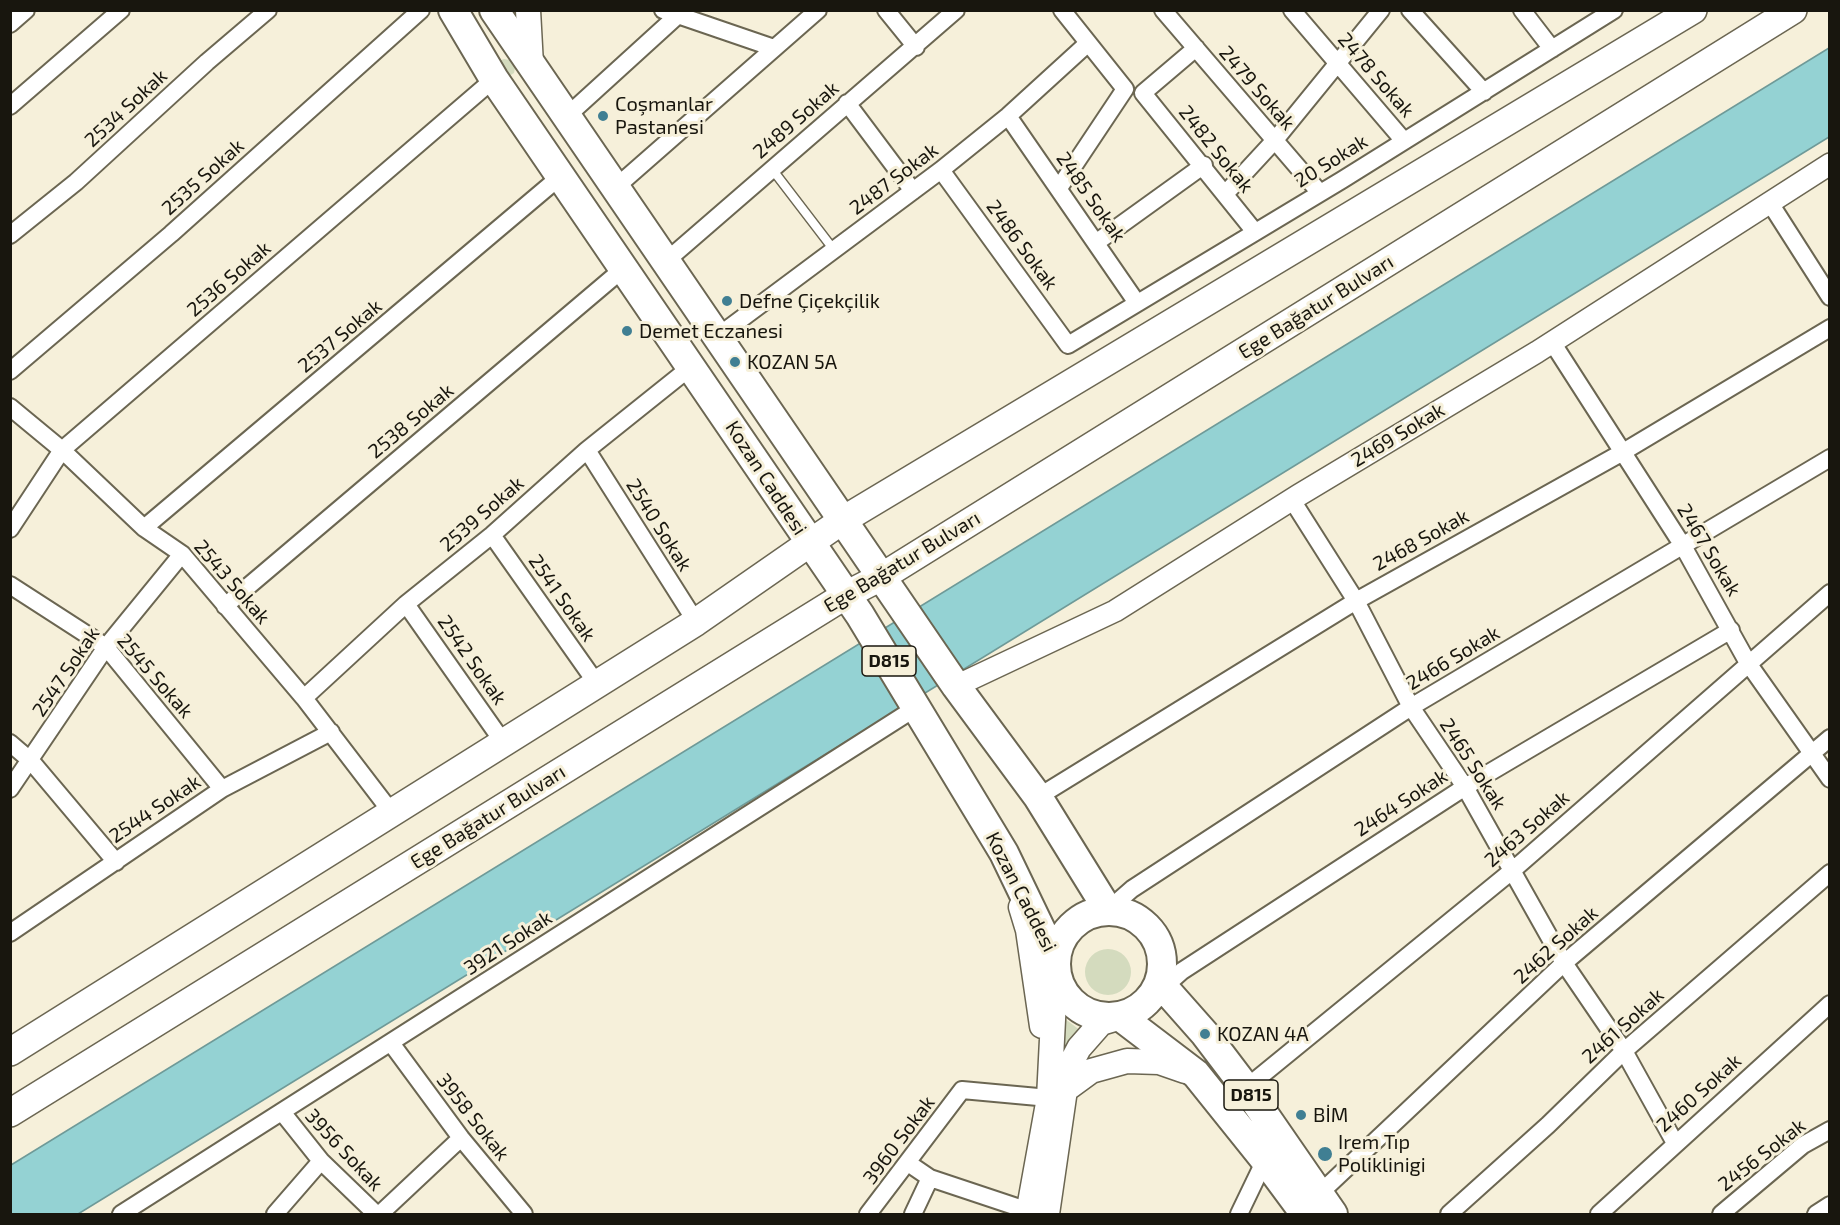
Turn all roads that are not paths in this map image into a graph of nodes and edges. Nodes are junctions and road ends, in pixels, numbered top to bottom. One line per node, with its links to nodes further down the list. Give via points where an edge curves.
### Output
1 (26, 10): 21 (street)
2 (121, 10): 32 (street)
3 (268, 10): 49 (street, 2534 Sokak, via 76,182)
4 (421, 10): 61 (street, 2535 Sokak, via 171,234)
5 (453, 10): 29 (highway, Kozan Caddesi / D815)
6 (494, 10): 27 (highway, Kozan Caddesi / D815)
7 (528, 10): 27 (main road)
8 (818, 10): 24 (street)
9 (886, 10): 23 (street)
10 (956, 10): 23 (street, 2489 Sokak)
11 (1062, 10): 22 (street)
12 (1163, 10): 25 (street, 2479 Sokak)
13 (1292, 10): 28 (street, 2478 Sokak)
14 (1381, 10): 28 (street)
15 (1410, 10): 30 (street)
16 (1522, 10): 26 (street)
17 (1614, 10): 26 (street, 20 Sokak)
18 (1694, 10): 68 (main road)
19 (1793, 10): 76 (main road, Ege Bağatur Bulvarı)
20 (671, 13): 24 (street); 33 (street)
21 (10, 24)
22 (1087, 44): 34 (street, 2487 Sokak); 43 (street, via 1125,89)
23 (916, 47): 31 (street, 2489 Sokak)
24 (774, 48): 42 (street)
25 (1196, 48): 35 (street, 2479 Sokak); 38 (street, 2482 Sokak, via 1143,93)
26 (1552, 49): 30 (street, 20 Sokak)
27 (525, 55): 29 (highway, via 520,83); 29 (highway, via 504,46); 33 (highway, Kozan Caddesi / D815)
28 (1337, 63): 35 (street); 36 (street, 2478 Sokak)
29 (494, 77): 41 (highway, Kozan Caddesi / D815); 63 (street, 2536 Sokak)
30 (1484, 92): 36 (street, 20 Sokak)
31 (847, 103): 39 (street, 2489 Sokak); 44 (street)
32 (10, 106)
33 (567, 116): 42 (highway, Kozan Caddesi / D815)
34 (1008, 116): 40 (street, 2487 Sokak); 43 (street, 2485 Sokak)
35 (1275, 141): 45 (street); 46 (street, 2479 Sokak)
36 (1404, 141): 46 (street, 20 Sokak)
37 (1830, 164): 47 (street, 2469 Sokak)
38 (1204, 165): 45 (street, 2482 Sokak); 50 (street)
39 (772, 169): 51 (lane); 52 (street, 2489 Sokak)
40 (941, 170): 44 (street, 2487 Sokak); 59 (street, 2486 Sokak)
41 (562, 175): 53 (highway, Kozan Caddesi / D815); 69 (street, 2537 Sokak)
42 (615, 188): 52 (highway, Kozan Caddesi / D815)
43 (1059, 188): 50 (street, 2485 Sokak)
44 (913, 191): 51 (street, 2487 Sokak)
45 (1226, 193): 48 (street, 2482 Sokak)
46 (1320, 193): 48 (street, 20 Sokak)
47 (1770, 203): 54 (street); 58 (street, 2469 Sokak)
48 (1255, 232): 55 (street, 20 Sokak)
49 (10, 235)
50 (1097, 242): 55 (street, 2485 Sokak)
51 (834, 250): 57 (street, 2487 Sokak)
52 (665, 262): 57 (highway, Kozan Caddesi / D815)
53 (624, 268): 60 (highway, Kozan Caddesi / D815); 81 (street, 2538 Sokak)
54 (1830, 297)
55 (1137, 303): 59 (street, 20 Sokak)
56 (1830, 328): 65 (street, 2468 Sokak)
57 (717, 337): 68 (highway, Kozan Caddesi / D815)
58 (1552, 342): 65 (street, 2467 Sokak); 67 (street, 2469 Sokak)
59 (1068, 345)
60 (692, 366): 64 (street, 2539 Sokak); 72 (highway, Kozan Caddesi / D815)
61 (10, 371)
62 (10, 407): 63 (street, 2543 Sokak)
63 (62, 450): 69 (street, 2543 Sokak); 70 (street, 2536 Sokak)
64 (587, 450): 71 (street, 2539 Sokak); 82 (street, 2540 Sokak)
65 (1623, 452): 73 (street, 2467 Sokak); 78 (street, 2468 Sokak)
66 (1830, 458): 73 (street, 2466 Sokak)
67 (1292, 500): 78 (street, 2465 Sokak); 87 (street, 2469 Sokak, via 1116,611)
68 (843, 520): 72 (main road); 76 (highway, Kozan Caddesi / D815)
69 (144, 528): 74 (street, 2543 Sokak)
70 (10, 529)
71 (492, 535): 79 (street, 2539 Sokak); 86 (street, 2541 Sokak)
72 (808, 542): 80 (highway, Kozan Caddesi / D815); 82 (main road)
73 (1683, 546): 83 (street, 2467 Sokak); 90 (street, 2466 Sokak)
74 (182, 554): 81 (street, 2543 Sokak); 84 (street, 2547 Sokak)
75 (10, 585): 84 (street, 2545 Sokak)
76 (890, 587): 80 (main road, Ege Bağatur Bulvarı); 87 (highway, Kozan Caddesi / D815)
77 (1830, 593): 85 (street, 2463 Sokak)
78 (1356, 601): 90 (street, 2465 Sokak); 101 (street, 2468 Sokak)
79 (406, 604): 88 (street, 2539 Sokak); 93 (street, 2542 Sokak)
80 (853, 605): 89 (highway, Kozan Caddesi / D815); 120 (main road, Ege Bağatur Bulvarı)
81 (225, 606): 88 (street, 2543 Sokak)
82 (696, 622): 86 (main road)
83 (1731, 630): 85 (street, 2467 Sokak); 98 (street, 2464 Sokak)
84 (106, 648): 96 (street, 2547 Sokak); 100 (street, 2545 Sokak)
85 (1748, 663): 95 (street, 2467 Sokak); 105 (street, 2463 Sokak)
86 (597, 684): 93 (main road)
87 (956, 686): 101 (highway, Kozan Caddesi / D815)
88 (304, 698): 91 (street, 2543 Sokak)
89 (917, 707): 103 (highway, Kozan Caddesi / D815); 114 (street, 3921 Sokak)
90 (1411, 707): 98 (street, 2465 Sokak); 107 (street, 2466 Sokak, via 1132,889)
91 (331, 732): 100 (street, 2544 Sokak); 102 (street, 2543 Sokak)
92 (1830, 738): 95 (street, 2462 Sokak)
93 (503, 741): 102 (main road)
94 (10, 743): 96 (street)
95 (1812, 754): 97 (street, 2467 Sokak); 110 (street, 2462 Sokak)
96 (31, 760): 99 (street, 2547 Sokak); 104 (street)
97 (1830, 779)
98 (1465, 787): 105 (street, 2465 Sokak); 111 (street, 2464 Sokak)
99 (10, 789)
100 (222, 789): 104 (street, 2544 Sokak)
101 (1038, 797): 107 (highway, Kozan Caddesi / D815)
102 (392, 813): 116 (main road)
103 (1004, 853): 109 (highway, Kozan Caddesi / D815); 118 (main road, via 1028,930)
104 (116, 862): 108 (street, 2544 Sokak)
105 (1513, 870): 110 (street, 2465 Sokak); 119 (street, 2463 Sokak)
106 (1830, 873): 115 (street, 2461 Sokak)
107 (1108, 910): 109 (highway, via 1094,912 1068,932); 111 (highway, via 1124,913 1149,929 1161,953)
108 (10, 933)
109 (1056, 961): 113 (highway, D815, via 1068,997 1084,1011 1102,1017); 118 (main road)
110 (1564, 963): 115 (street, 2465 Sokak); 131 (street, 2462 Sokak)
111 (1161, 985): 113 (highway, via 1137,1009); 119 (highway, D815)
112 (1830, 1004): 124 (street, 2460 Sokak)
113 (1121, 1017): 117 (highway, D815); 118 (main road, via 1101,1023 1079,1048)
114 (391, 1043): 121 (street, 3921 Sokak); 123 (street, 3958 Sokak)
115 (1624, 1051): 124 (street, 2465 Sokak); 141 (street, 2461 Sokak)
116 (10, 1052)
117 (1196, 1074): 118 (main road, via 1159,1062 1127,1061 1091,1071); 125 (highway, D815)
118 (1054, 1088): 127 (street, 3960 Sokak, via 962,1090); 133 (main road)
119 (1246, 1088): 131 (highway, D815)
120 (10, 1113)
121 (282, 1113): 126 (street, 3956 Sokak); 129 (street, 3921 Sokak)
122 (1830, 1130): 143 (street, 2456 Sokak, via 1803,1145)
123 (460, 1138): 132 (street, 3958 Sokak); 137 (street)
124 (1675, 1143): 142 (street, 2460 Sokak)
125 (1266, 1160): 131 (highway, D815); 140 (street)
126 (321, 1161): 136 (street); 137 (street, 3956 Sokak)
127 (908, 1163): 128 (street); 138 (street, 3960 Sokak)
128 (930, 1178): 133 (street); 139 (street)
129 (147, 1198): 134 (street, 3921 Sokak); 135 (street)
130 (1830, 1205): 144 (street)
131 (1319, 1208)
132 (520, 1213)
133 (1035, 1213)
134 (121, 1215)
135 (134, 1215)
136 (275, 1215)
137 (378, 1215)
138 (868, 1215)
139 (913, 1215)
140 (1239, 1215)
141 (1449, 1215)
142 (1599, 1215)
143 (1721, 1215)
144 (1816, 1215)

